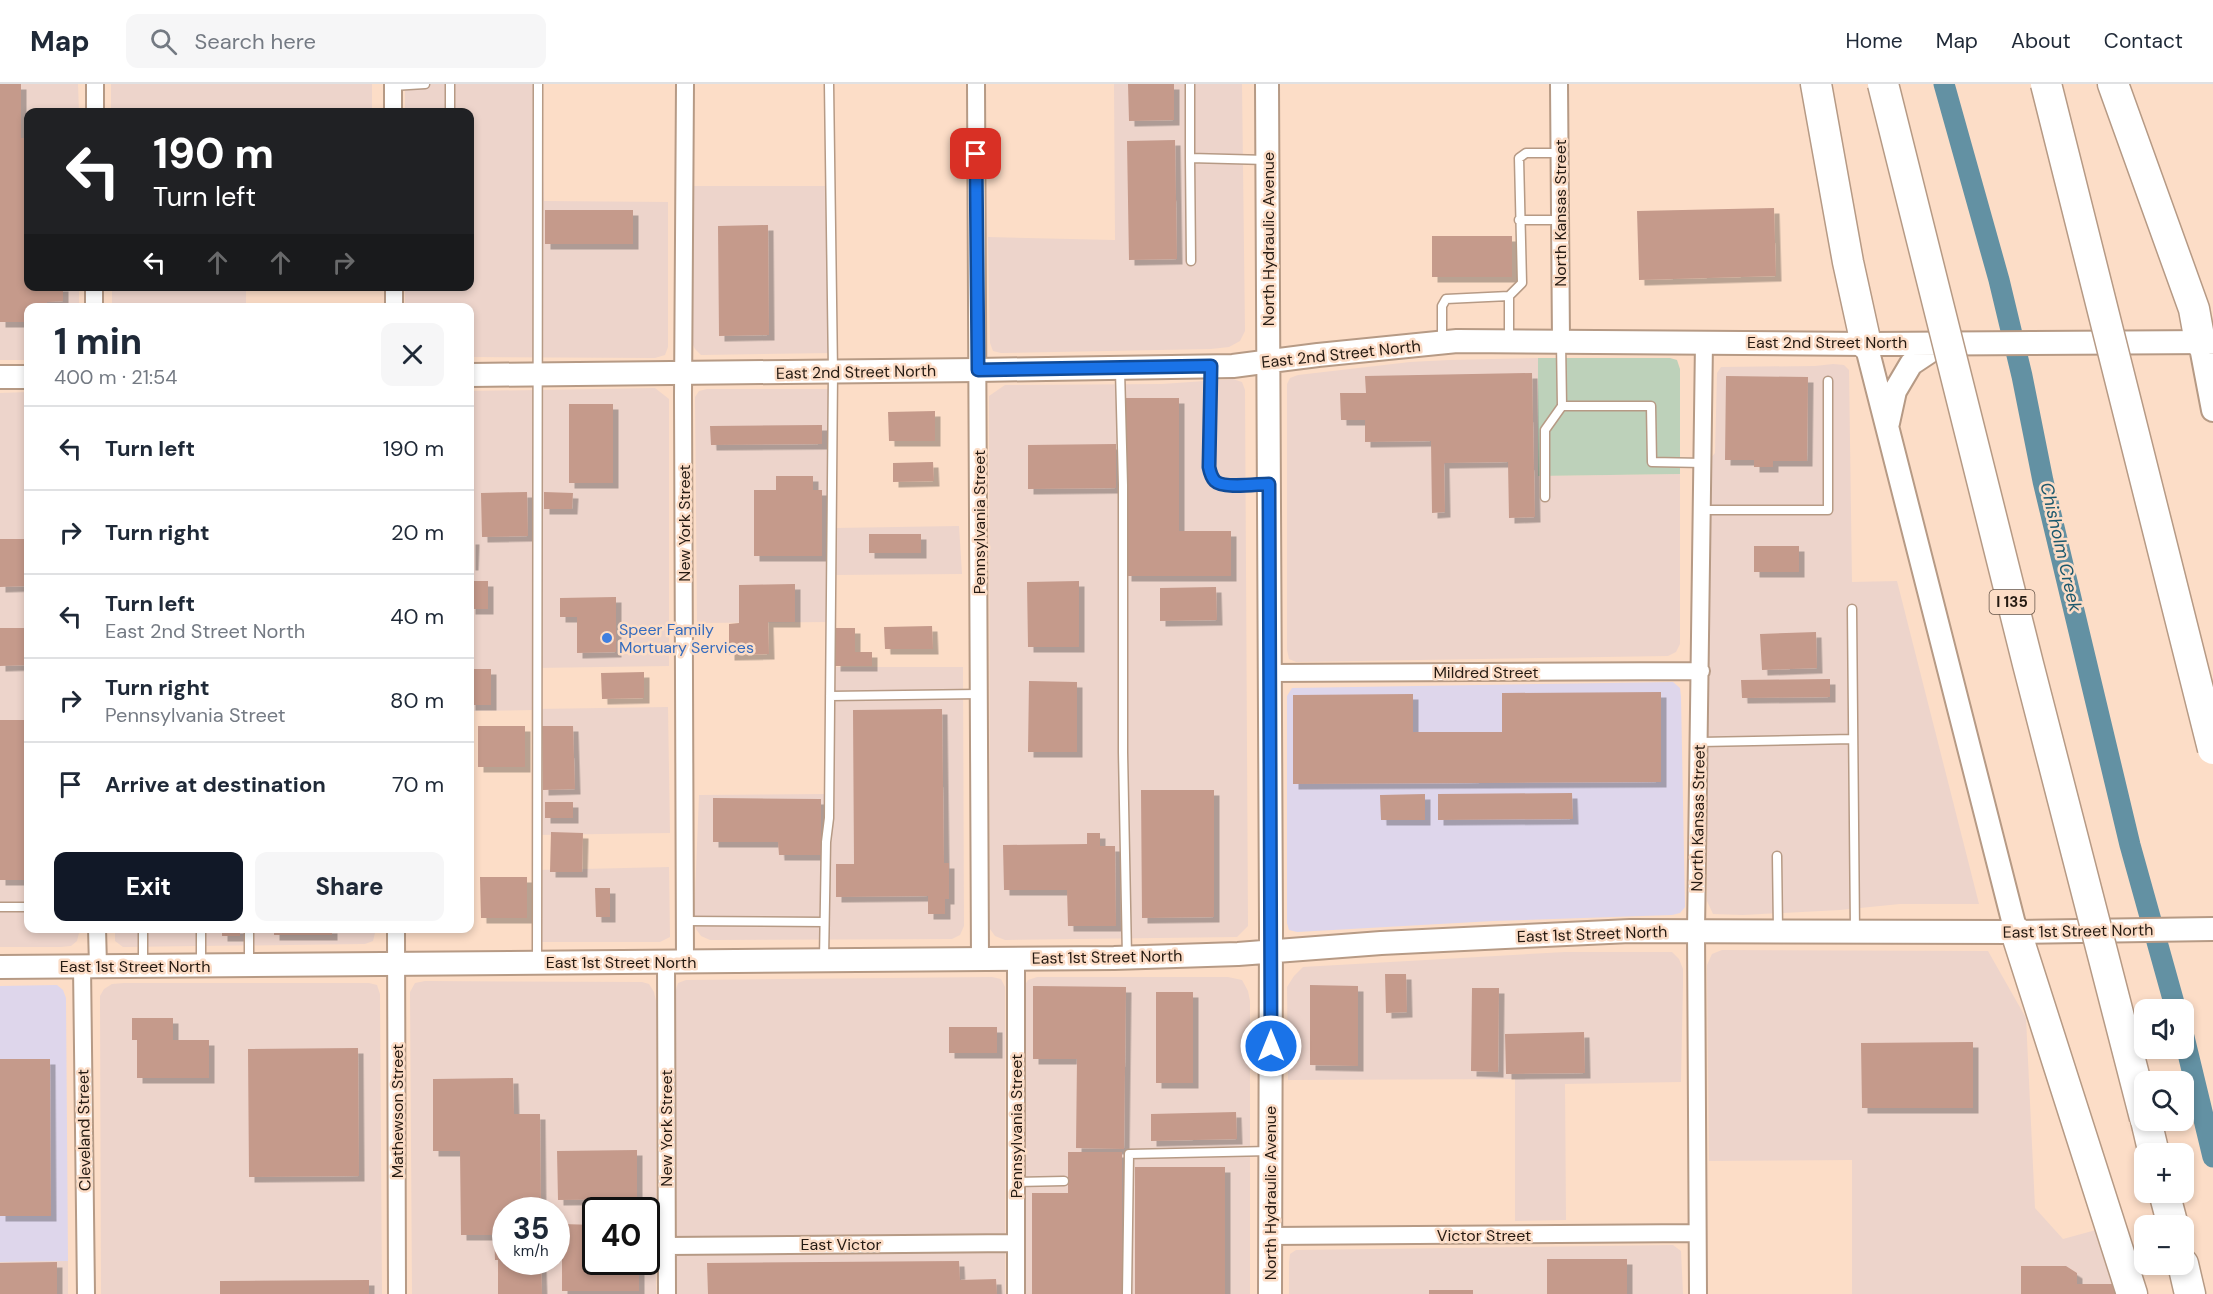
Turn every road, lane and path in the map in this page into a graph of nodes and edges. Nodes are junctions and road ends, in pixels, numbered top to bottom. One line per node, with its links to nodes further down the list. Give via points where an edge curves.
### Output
1 (95, 84): 16 (street)
2 (425, 84): 15 (lane)
3 (450, 84): 18 (lane)
4 (538, 84): 40 (lane)
5 (685, 84): 38 (street, New York Street)
6 (829, 84): 37 (lane)
7 (976, 84): 36 (street, Pennsylvania Street)
8 (1190, 84): 20 (lane)
9 (1267, 84): 21 (street, North Hydraulic Avenue)
10 (1559, 84): 19 (street, North Kansas Street)
11 (1816, 84): 32 (highway)
12 (1883, 84): 87 (highway, I 135, bridge)
13 (2046, 84): 58 (highway, bridge)
14 (2113, 84): 30 (highway)
15 (393, 85): 17 (street)
16 (95, 108)
17 (393, 108)
18 (450, 108)
19 (1560, 153): 22 (lane, via 1526,153 1519,158); 23 (street, North Kansas Street)
20 (1190, 158): 21 (lane); 24 (lane)
21 (1268, 160): 33 (street, North Hydraulic Avenue)
22 (1519, 220): 23 (lane); 25 (lane, via 1522,283)
23 (1560, 220): 27 (street, North Kansas Street)
24 (1191, 261)
25 (1509, 296): 26 (lane); 31 (lane, via 1446,298 1442,306)
26 (1509, 341): 27 (street, East 2nd Street North); 31 (street, East 2nd Street North)
27 (1561, 341): 28 (street, East 2nd Street North); 44 (lane)
28 (1704, 342): 32 (street, East 2nd Street North); 47 (street, North Kansas Street)
29 (1944, 342): 30 (street, East 2nd Street North); 32 (street, East 2nd Street North); 46 (street, via 1911,364 1895,391)
30 (2206, 342): 45 (street)
31 (1442, 343): 33 (street, East 2nd Street North)
32 (1866, 344): 46 (street)
33 (1269, 361): 34 (street, East 2nd Street North); 48 (street, North Hydraulic Avenue)
34 (1211, 366): 35 (street, East 2nd Street North); 48 (lane, via 1211,476 1216,483 1226,485)
35 (1120, 368): 36 (street, East 2nd Street North); 75 (lane)
36 (978, 370): 37 (street, East 2nd Street North); 54 (street, Pennsylvania Street)
37 (833, 372): 38 (street, East 2nd Street North); 55 (lane)
38 (683, 374): 40 (street, East 2nd Street North); 62 (street, New York Street)
39 (474, 375): 40 (street, East 2nd Street North)
40 (538, 375): 80 (lane)
41 (0, 377): 42 (street)
42 (24, 377)
43 (1828, 381): 50 (lane, via 1828,510)
44 (1562, 406): 47 (lane, via 1651,406 1652,462); 49 (lane, via 1545,430)
45 (2213, 410)
46 (1887, 426): 68 (street)
47 (1703, 463): 50 (street, North Kansas Street)
48 (1269, 484): 53 (street, North Hydraulic Avenue)
49 (1545, 497)
50 (1702, 510): 52 (street, North Kansas Street)
51 (1852, 609): 56 (lane)
52 (1701, 671): 53 (street, Mildred Street); 57 (street, North Kansas Street)
53 (1270, 673): 74 (street, North Hydraulic Avenue)
54 (979, 694): 55 (lane); 76 (street, Pennsylvania Street)
55 (830, 696): 63 (lane)
56 (1853, 739): 57 (lane); 67 (lane)
57 (1700, 742): 65 (street, North Kansas Street)
58 (2213, 749)
59 (1777, 856): 66 (lane)
60 (0, 907): 61 (lane)
61 (24, 907)
62 (685, 921): 63 (lane); 79 (street, New York Street)
63 (824, 922): 78 (lane)
64 (2213, 928): 68 (street, East 1st Street North)
65 (1696, 931): 66 (street, East 1st Street North); 74 (street, East 1st Street North, via 1630,931); 91 (street, North Kansas Street)
66 (1778, 931): 67 (street, East 1st Street North)
67 (1855, 931): 68 (street, East 1st Street North)
68 (2016, 932): 103 (highway)
69 (97, 933): 84 (street, Cleveland Street)
70 (143, 933): 85 (lane)
71 (201, 933): 82 (lane)
72 (249, 933): 83 (lane)
73 (396, 933): 81 (street, Mathewson Street)
74 (1271, 951): 75 (street, East 1st Street North); 88 (street, North Hydraulic Avenue)
75 (1127, 957): 77 (street, East 1st Street North)
76 (980, 959): 77 (street, East 1st Street North); 78 (street, East 1st Street North)
77 (1016, 959): 90 (street, Pennsylvania Street)
78 (824, 961): 79 (street, East 1st Street North)
79 (676, 962): 80 (street, East 1st Street North); 94 (street, New York Street)
80 (537, 963): 81 (street, East 1st Street North)
81 (396, 964): 83 (street, East 1st Street North); 97 (street, Mathewson Street)
82 (201, 965): 83 (street, East 1st Street North); 85 (street, East 1st Street North)
83 (249, 965)
84 (90, 966): 85 (street, East 1st Street North); 86 (street, East 1st Street North); 96 (street, Cleveland Street)
85 (143, 966)
86 (0, 967)
87 (2134, 1076)
88 (1270, 1151): 92 (street, North Hydraulic Avenue); 100 (lane, via 1129,1154)
89 (1064, 1181): 90 (lane)
90 (1016, 1182): 93 (street, Pennsylvania Street)
91 (1697, 1233): 92 (street, Victor Street); 102 (street, North Kansas Street)
92 (1270, 1236): 101 (street, North Hydraulic Avenue)
93 (1016, 1243): 94 (street, East Victor); 99 (street, Pennsylvania Street)
94 (667, 1246): 98 (street, New York Street)
95 (2186, 1275): 104 (highway)
96 (86, 1294)
97 (397, 1294)
98 (667, 1294)
99 (1016, 1294)
100 (1127, 1294)
101 (1270, 1294)
102 (1698, 1294)
103 (2132, 1294)
104 (2190, 1294)

